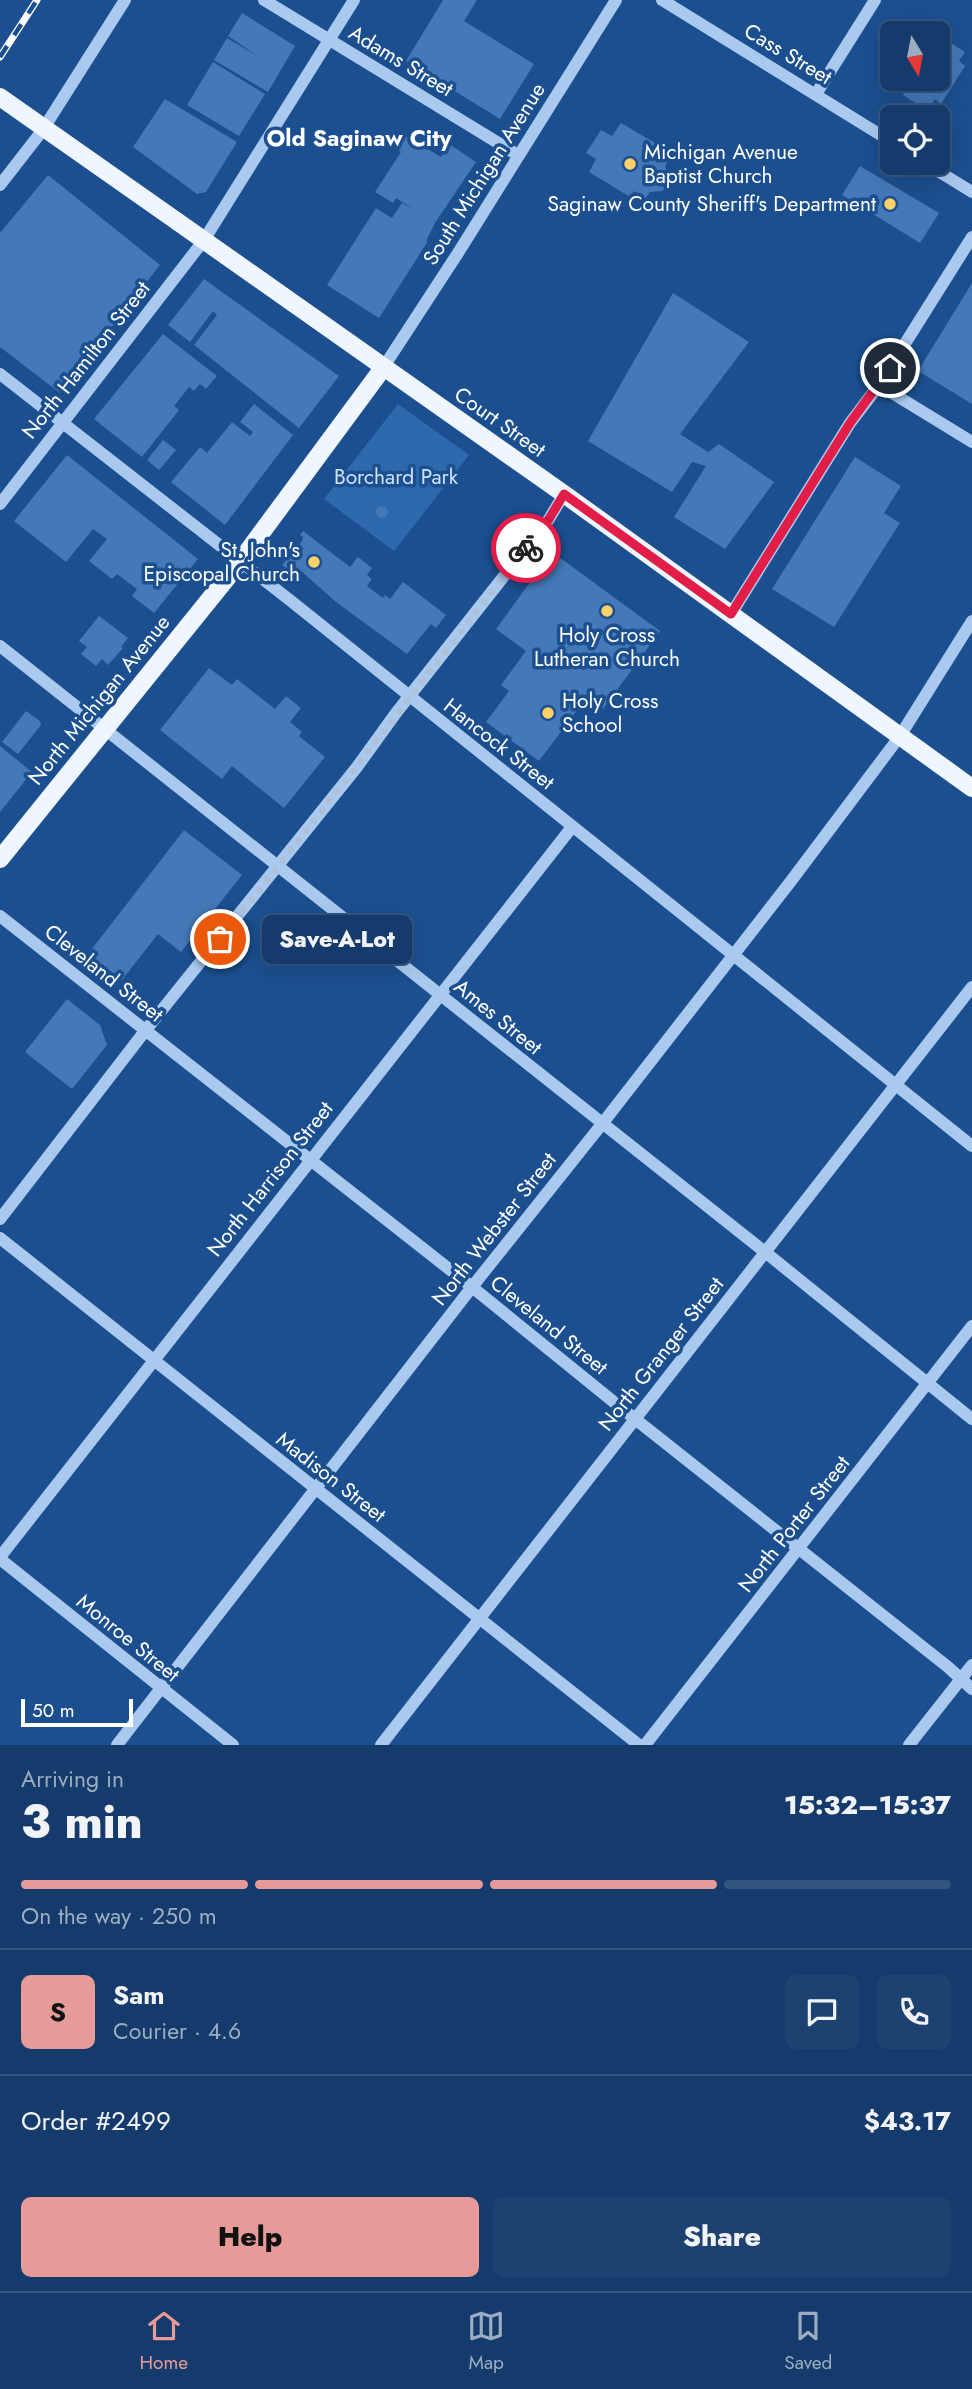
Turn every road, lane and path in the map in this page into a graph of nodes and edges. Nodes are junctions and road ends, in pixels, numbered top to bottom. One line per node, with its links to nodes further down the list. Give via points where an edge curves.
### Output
1 (125, 0): 13 (street, via 42,131)
2 (264, 0): 7 (street, Adams Street)
3 (354, 0): 7 (street, North Hamilton Street)
4 (615, 0): 11 (street, South Michigan Avenue)
5 (662, 0): 8 (street, Cass Street)
6 (875, 0): 8 (street)
7 (330, 40): 11 (street, Adams Street); 16 (street, North Hamilton Street)
8 (816, 94): 10 (street, Cass Street)
9 (0, 97): 16 (main road, Court Street, bridge)
10 (880, 134)
11 (519, 155): 17 (street, South Michigan Avenue)
12 (944, 175): 14 (street)
13 (0, 186)
14 (972, 192)
15 (972, 237): 19 (street)
16 (204, 240): 17 (main road, Court Street); 20 (street, North Hamilton Street)
17 (383, 368): 22 (main road, Court Street); 24 (main road, North Michigan Avenue)
18 (0, 374): 20 (street, Hancock Street)
19 (879, 385): 21 (street); 25 (street, via 850,423)
20 (63, 423): 23 (street, North Hamilton Street); 24 (street, Hancock Street)
21 (972, 442)
22 (564, 494): 25 (main road, Court Street); 28 (street)
23 (0, 504)
24 (239, 563): 28 (street, Hancock Street); 29 (main road, North Michigan Avenue)
25 (731, 614): 30 (main road, Court Street)
26 (972, 621): 30 (street, North Webster Street)
27 (0, 646): 29 (street, Ames Street)
28 (410, 698): 32 (street, Hancock Street); 34 (street)
29 (104, 729): 33 (main road, North Michigan Avenue); 34 (street, Ames Street)
30 (900, 736): 31 (main road, Court Street); 36 (street, North Webster Street)
31 (972, 788)
32 (572, 827): 36 (street, Hancock Street); 38 (street, North Harrison Street)
33 (0, 859)
34 (278, 866): 38 (street, Ames Street); 39 (street)
35 (0, 915): 39 (street, Cleveland Street)
36 (733, 957): 40 (street, Hancock Street); 41 (street, North Webster Street)
37 (972, 987): 40 (street, North Granger Street)
38 (439, 995): 41 (street, Ames Street); 43 (street, North Harrison Street)
39 (145, 1031): 43 (street, Cleveland Street); 44 (street)
40 (896, 1085): 42 (street, Hancock Street); 46 (street, North Granger Street)
41 (602, 1124): 46 (street, Ames Street); 47 (street, North Webster Street)
42 (972, 1146)
43 (309, 1160): 47 (street, Cleveland Street); 49 (street, North Harrison Street)
44 (0, 1219)
45 (0, 1238): 49 (street, Madison Street)
46 (765, 1252): 50 (street, Ames Street); 51 (street, North Granger Street)
47 (472, 1287): 51 (street, Cleveland Street); 53 (street, North Webster Street)
48 (972, 1326): 50 (street, North Porter Street)
49 (154, 1361): 53 (street, Madison Street); 55 (street, North Harrison Street)
50 (928, 1383): 52 (street, Ames Street); 54 (street, North Porter Street)
51 (634, 1419): 54 (street, Cleveland Street); 56 (street, North Granger Street)
52 (972, 1419)
53 (316, 1490): 56 (street, Madison Street); 60 (street, North Webster Street)
54 (799, 1549): 58 (street, Cleveland Street); 65 (street, North Porter Street)
55 (0, 1558): 60 (street, Monroe Street)
56 (480, 1618): 63 (street, North Granger Street); 64 (street, Madison Street)
57 (972, 1665): 58 (street)
58 (960, 1680): 59 (street, Cleveland Street); 66 (street)
59 (972, 1689)
60 (162, 1690): 61 (street, North Webster Street); 62 (street, Monroe Street)
61 (117, 1745)
62 (233, 1745)
63 (381, 1745)
64 (639, 1745)
65 (645, 1745)
66 (909, 1745)

